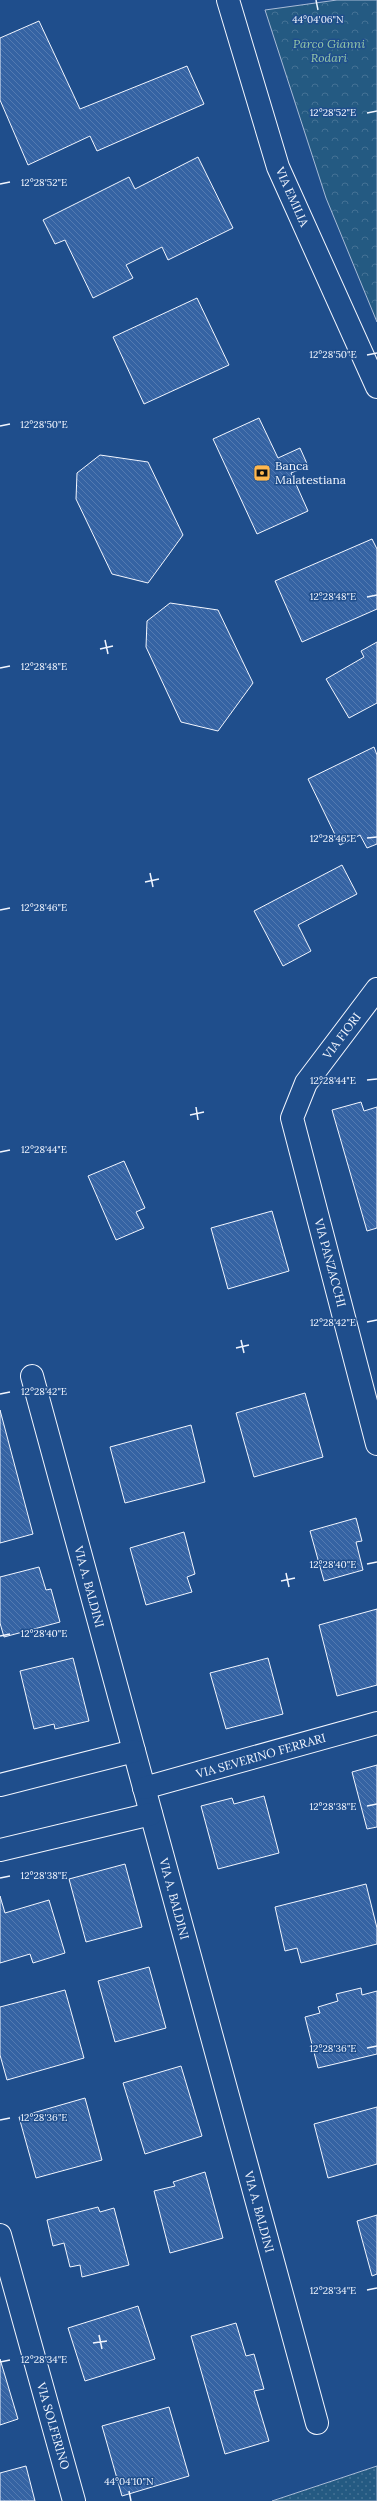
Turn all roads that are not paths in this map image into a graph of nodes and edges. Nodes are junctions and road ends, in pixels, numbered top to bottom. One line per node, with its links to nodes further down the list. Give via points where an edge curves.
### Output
1 (228, 0): 2 (street, VIA EMILIA, via 278,167)
2 (377, 387)
3 (377, 989): 4 (street, VIA FIORI)
4 (306, 1083): 6 (street, VIA PANZACCHI, via 292,1118)
5 (32, 1376): 8 (street, VIA A. BALDINI)
6 (377, 1444)
7 (377, 1724): 10 (street, VIA SEVERINO FERRARI)
8 (134, 1751): 9 (street); 10 (street, VIA A. BALDINI)
9 (0, 1785)
10 (144, 1788): 11 (street, VIA A. BALDINI)
11 (151, 1814): 12 (street); 14 (street, VIA A. BALDINI)
12 (0, 1850)
13 (0, 2235): 15 (street, VIA SOLFERINO)
14 (317, 2423)
15 (74, 2501)

